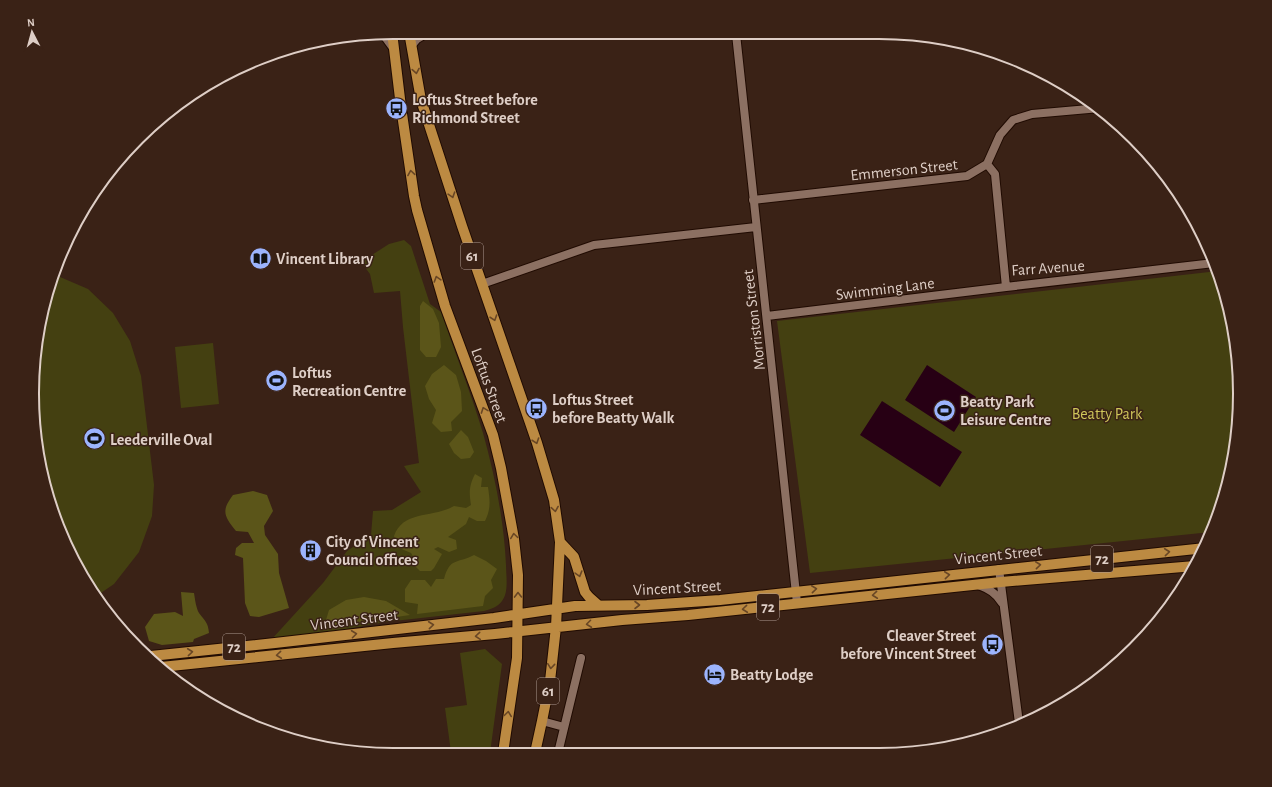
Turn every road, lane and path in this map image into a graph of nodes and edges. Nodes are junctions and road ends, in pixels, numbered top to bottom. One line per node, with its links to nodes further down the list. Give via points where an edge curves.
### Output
1 (387, 39): 7 (street)
2 (393, 39): 7 (main road, Loftus Street / 61)
3 (411, 39): 6 (main road, Loftus Street / 61)
4 (417, 39): 6 (street)
5 (737, 39): 10 (street, Morriston Street)
6 (412, 45): 13 (main road, Loftus Street / 61, one-way to 13, via 421,100)
7 (394, 49): 27 (main road, Loftus Street / 61, one-way to 7, via 518,575 514,539 501,468 493,435 446,306 417,210)
8 (1090, 109): 9 (street, via 1032,114 1013,120 1000,134)
9 (987, 164): 10 (street, Emmerson Street, via 967,176); 14 (street, Farr Avenue, via 995,174)
10 (753, 200): 11 (street, Morriston Street)
11 (756, 227): 13 (street, via 594,244); 15 (street, Morriston Street)
12 (1208, 264): 14 (street, Farr Avenue)
13 (482, 284): 16 (main road, Loftus Street / 61, one-way to 16, via 548,477)
14 (1006, 287): 15 (street, Swimming Lane)
15 (767, 316): 22 (street, Morriston Street)
16 (560, 542): 24 (main road, one-way to 24, via 574,558 586,592); 26 (main road, Loftus Street / 61)
17 (1197, 549): 19 (main road, Vincent Street / 72, one-way to 17)
18 (1188, 567): 20 (main road, Vincent Street / 72)
19 (999, 569): 20 (street); 22 (main road, Vincent Street / 72, one-way to 19)
20 (1001, 582): 21 (main road, Vincent Street / 72); 25 (street)
21 (976, 585): 23 (main road, Vincent Street / 72, one-way to 23); 25 (street, via 993,592)
22 (796, 591): 23 (street, Morriston Street); 24 (main road, Vincent Street / 72, one-way to 22, via 678,603)
23 (797, 603): 28 (main road, Vincent Street / 72, one-way to 28)
24 (598, 605): 26 (main road, Vincent Street / 72)
25 (1003, 605): 33 (street)
26 (557, 608): 27 (main road, Vincent Street / 72); 28 (main road, Loftus Street / 61)
27 (518, 615): 29 (main road, Loftus Street / 61); 30 (main road, Vincent Street / 72, one-way to 27)
28 (556, 627): 29 (main road, Vincent Street / 72); 34 (main road, Loftus Street / 61, one-way to 34)
29 (517, 632): 32 (main road, Vincent Street / 72, one-way to 32); 36 (main road, Loftus Street / 61, one-way to 29)
30 (155, 656)
31 (581, 658): 35 (street)
32 (168, 666)
33 (1017, 719)
34 (542, 721): 35 (street); 37 (main road, Loftus Street / 61)
35 (564, 727): 38 (street)
36 (504, 748)
37 (536, 748)
38 (559, 748)

